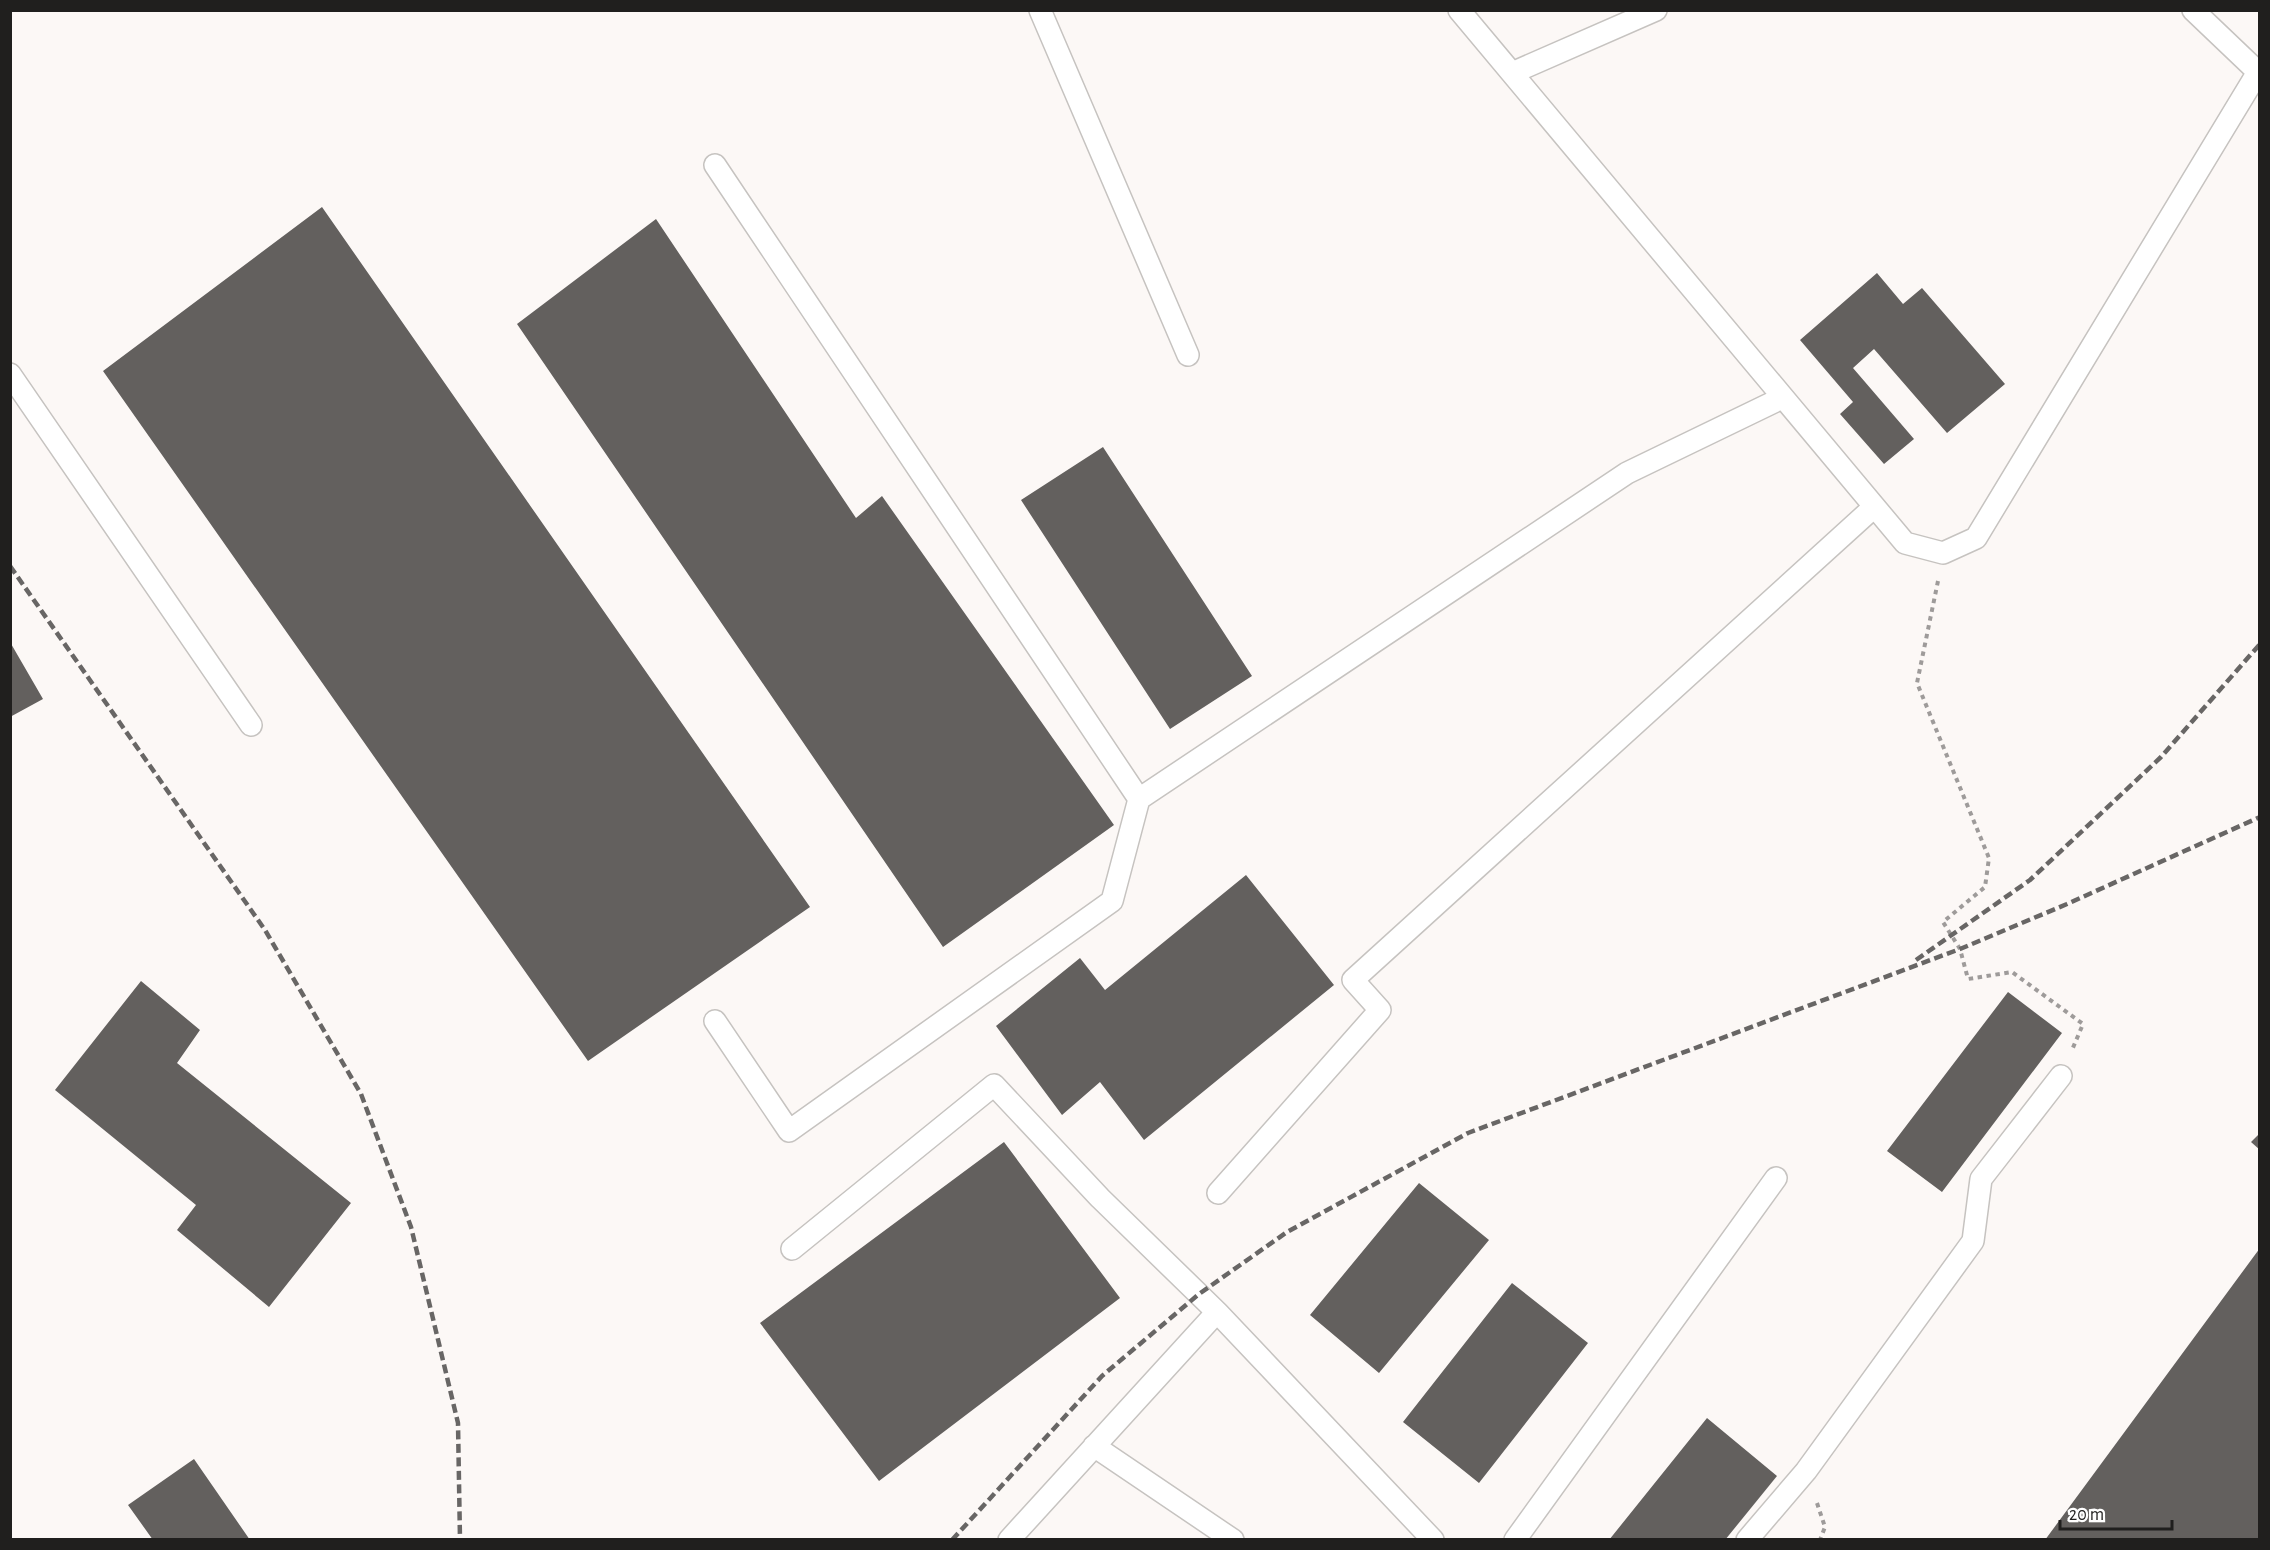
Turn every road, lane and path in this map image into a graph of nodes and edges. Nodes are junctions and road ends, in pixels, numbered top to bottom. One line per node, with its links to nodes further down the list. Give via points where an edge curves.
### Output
1 (1040, 10): 7 (lane)
2 (1459, 10): 5 (lane)
3 (1656, 10): 5 (lane)
4 (2193, 10): 11 (lane, via 2258,72 1976,538)
5 (1512, 74): 9 (lane)
6 (715, 165): 13 (lane)
7 (1188, 355)
8 (10, 374): 12 (lane)
9 (1782, 398): 10 (lane); 13 (lane, via 1627,473)
10 (1874, 507): 11 (lane, via 1905,543); 17 (lane, via 1353,980 1380,1010)
11 (1943, 554): 15 (path, via 1917,683 1989,858 1985,887 1944,922 1960,949 1968,979 2012,972 2083,1024)
12 (251, 725)
13 (1139, 799): 14 (lane, via 1112,901 789,1131)
14 (715, 1022)
15 (2061, 1076): 25 (lane, via 1981,1179 1973,1241 1806,1471)
16 (1776, 1178): 24 (lane)
17 (1218, 1193)
18 (792, 1249): 19 (lane, via 994,1085 1100,1198)
19 (1217, 1312): 20 (lane); 23 (lane)
20 (1095, 1446): 21 (lane); 22 (lane)
21 (1010, 1539)
22 (1233, 1539)
23 (1433, 1539)
24 (1515, 1539)
25 (1747, 1539)

